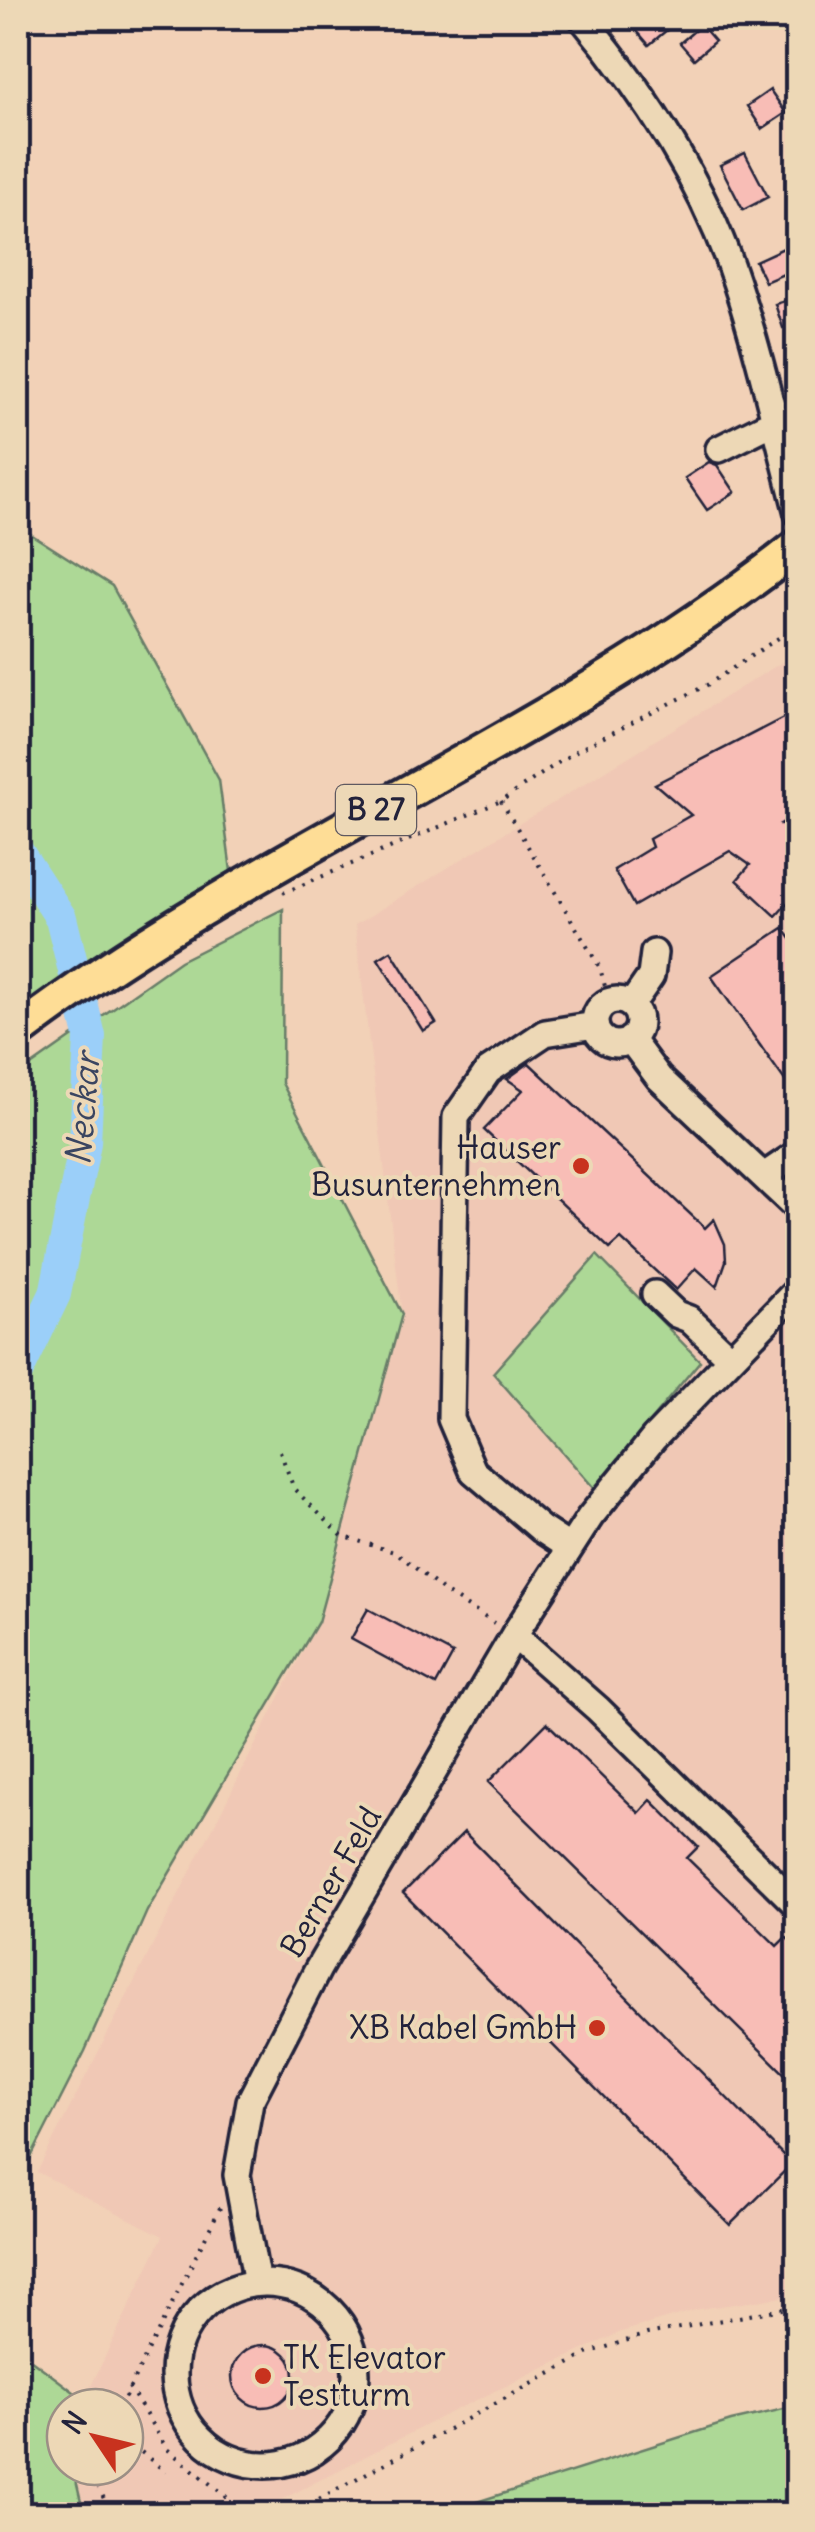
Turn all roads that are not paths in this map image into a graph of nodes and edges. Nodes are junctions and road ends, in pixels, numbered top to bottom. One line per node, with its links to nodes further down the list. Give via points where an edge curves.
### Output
1 (582, 18): 2 (street, via 638,92 712,222 736,282)
2 (774, 422): 3 (street); 4 (street)
3 (720, 449)
4 (796, 506)
5 (798, 546): 9 (main road, B 27, via 649,651 228,896)
6 (654, 954): 7 (street, via 651,976)
7 (620, 1003): 8 (street, via 598,1010); 10 (street, via 639,1022)
8 (595, 1025): 10 (street, via 606,1041); 17 (street, via 545,1034 488,1070 456,1118 450,1418 473,1470)
9 (18, 1032)
10 (630, 1039): 12 (street, via 659,1078)
11 (798, 1153): 12 (street)
12 (764, 1176): 13 (street)
13 (798, 1208)
14 (798, 1289): 16 (street, Berner Feld)
15 (656, 1294): 16 (street)
16 (730, 1358): 17 (street, Berner Feld, via 654,1438)
17 (570, 1548): 18 (street, Berner Feld)
18 (514, 1636): 19 (street); 20 (street, Berner Feld, via 318,1969 250,2100 237,2175)
19 (798, 1906)
20 (257, 2283): 20 (street, via 302,2290 327,2306 346,2330 356,2359 346,2418 327,2442 272,2465 216,2451 188,2421 174,2381 176,2353 206,2305)

